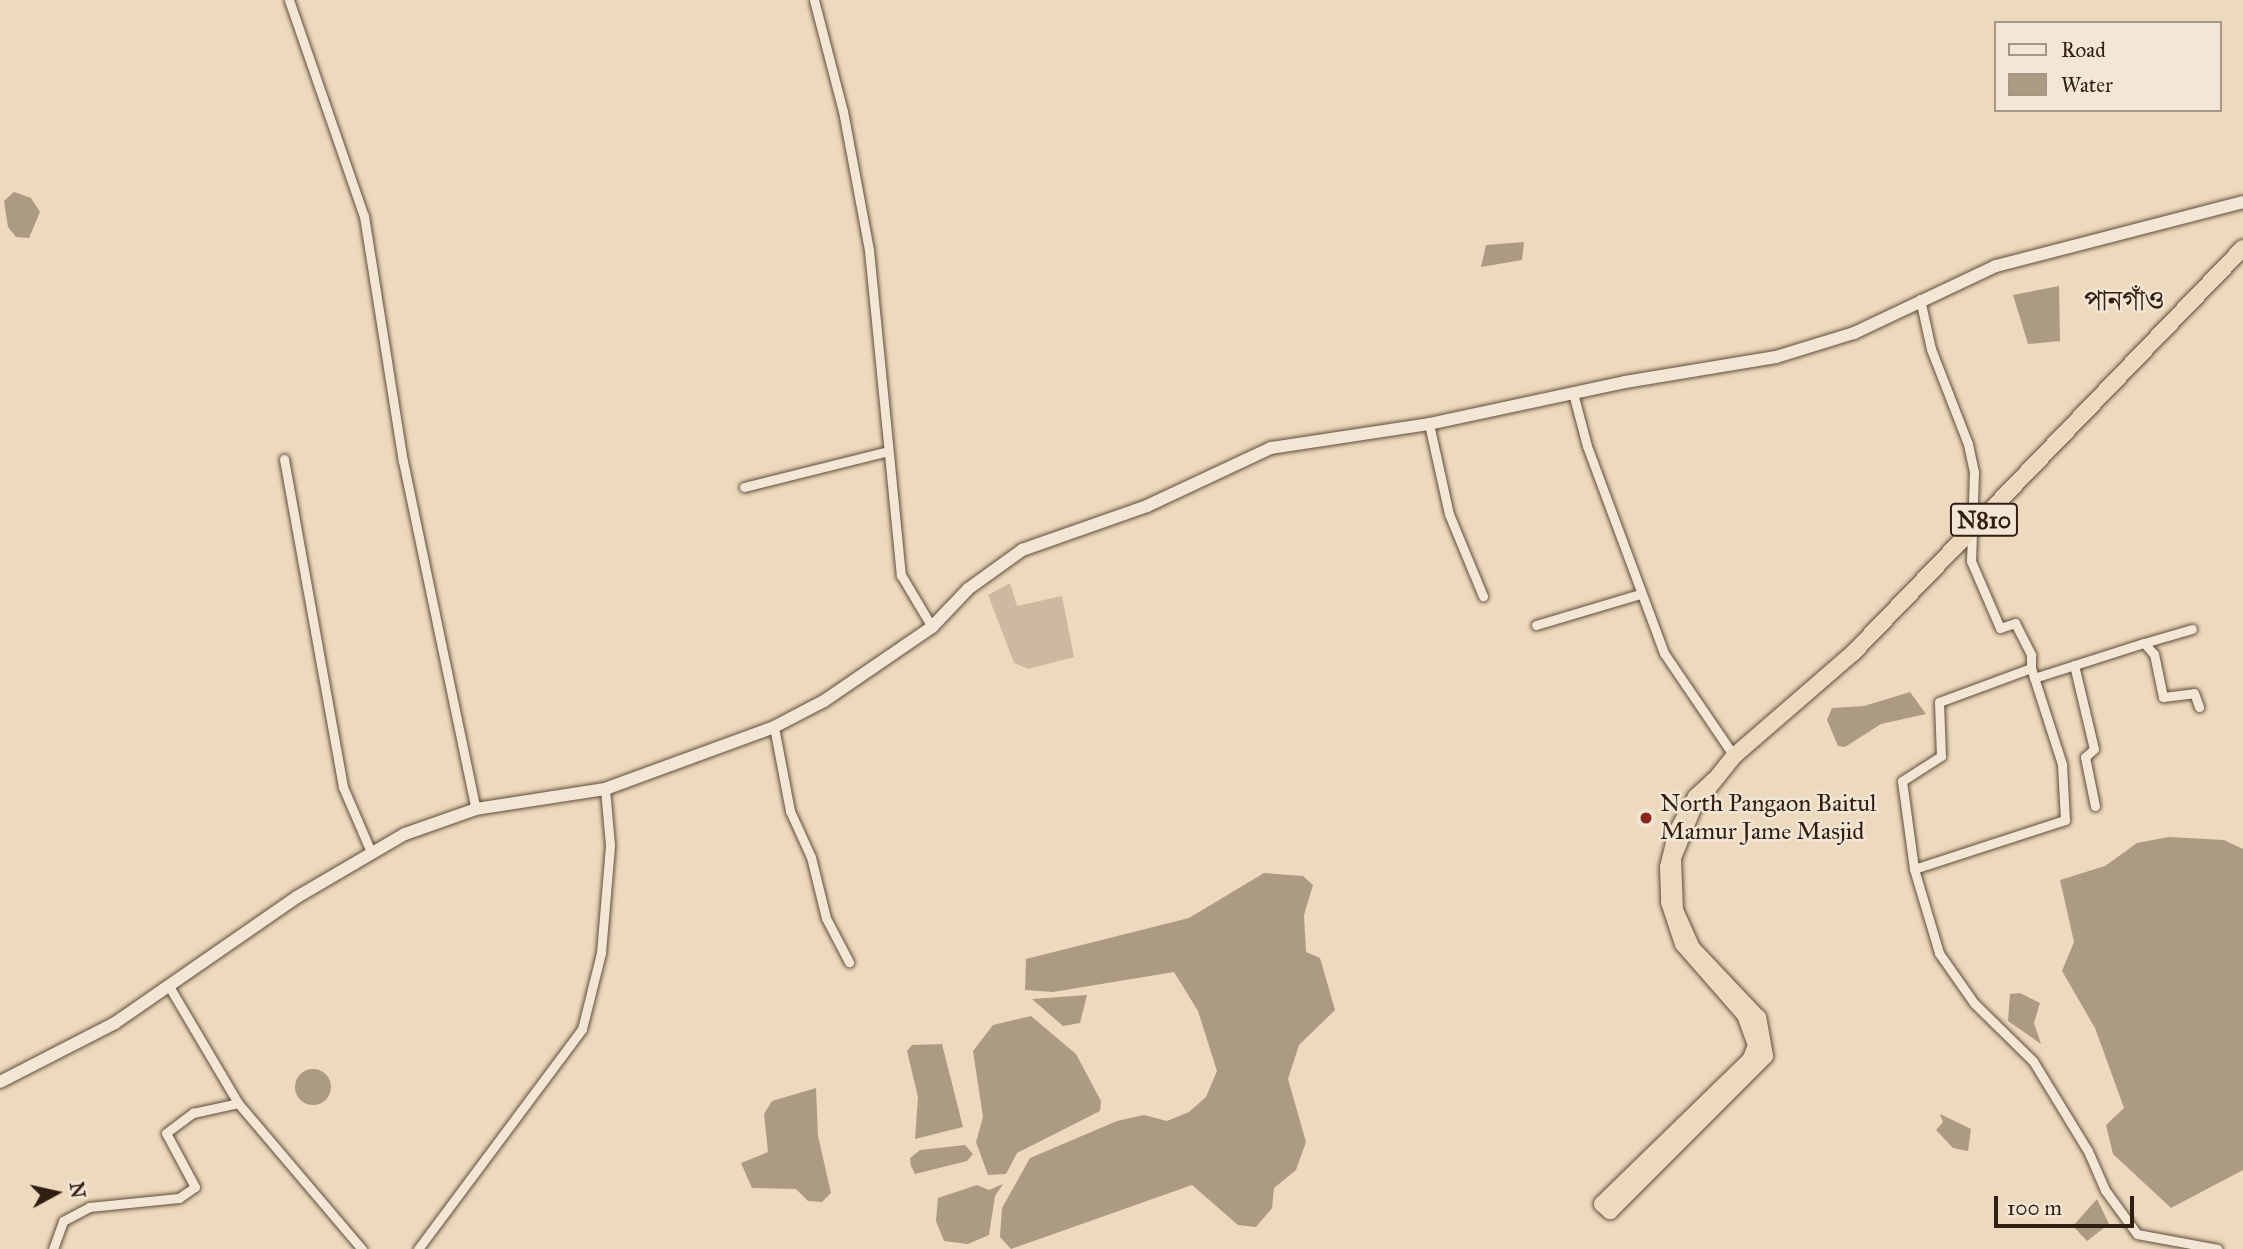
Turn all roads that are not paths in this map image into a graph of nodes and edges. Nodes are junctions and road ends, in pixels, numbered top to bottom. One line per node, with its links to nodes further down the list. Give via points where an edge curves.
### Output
1 (289, 0): 26 (street, via 364,216 403,461)
2 (814, 0): 8 (street, via 843,111 869,250)
3 (2243, 202): 5 (street, via 2036,253)
4 (2243, 248): 11 (highway, N810)
5 (1920, 299): 6 (street, via 1854,333 1776,357); 11 (street, via 1931,349 1968,444 1974,472)
6 (1573, 393): 7 (street); 12 (street)
7 (1429, 424): 13 (street, via 1449,514); 15 (street, via 1271,448 1147,506 1022,550 968,589)
8 (888, 451): 10 (street); 15 (street, via 901,575)
9 (284, 459): 27 (street, via 343,787)
10 (744, 487)
11 (1970, 534): 19 (street, via 1971,561 1982,592 2000,628 2015,624 2025,636); 23 (highway, N810, via 1853,653)
12 (1640, 594): 14 (street); 23 (street, via 1664,653)
13 (1483, 596)
14 (1536, 625)
15 (932, 627): 22 (street, via 824,701)
16 (2192, 629): 17 (street)
17 (2144, 643): 18 (street); 21 (street, via 2154,654 2163,697 2188,691 2194,693)
18 (2074, 665): 20 (street); 25 (street, via 2094,749 2085,757)
19 (2031, 668): 20 (street); 28 (street, via 1939,702 1941,756 1902,781)
20 (2034, 678): 28 (street, via 2062,764 2064,820)
21 (2199, 708)
22 (774, 727): 24 (street); 30 (street, via 790,811 811,857 825,918)
23 (1734, 756): 29 (highway, N810, via 1687,809 1671,849 1667,887)
24 (605, 789): 26 (street); 36 (street, via 610,845 601,953 582,1029)
25 (2095, 806)
26 (476, 809): 27 (street)
27 (371, 852): 31 (street)
28 (1914, 869): 37 (street, via 1939,953 1974,1003 2033,1061 2088,1151 2105,1190 2137,1234)
29 (1674, 916): 29 (highway, N810, via 1692,948 1758,1018 1765,1056 1610,1211 1602,1204 1750,1060 1756,1046 1745,1015 1692,957)
30 (849, 962)
31 (170, 988): 32 (street, via 94,1035); 33 (street)
32 (0, 1082)
33 (238, 1103): 34 (street, via 193,1113 166,1133 195,1187 178,1198 89,1207 63,1221); 35 (street)
34 (53, 1249)
35 (362, 1249)
36 (418, 1249)
37 (2218, 1249)

